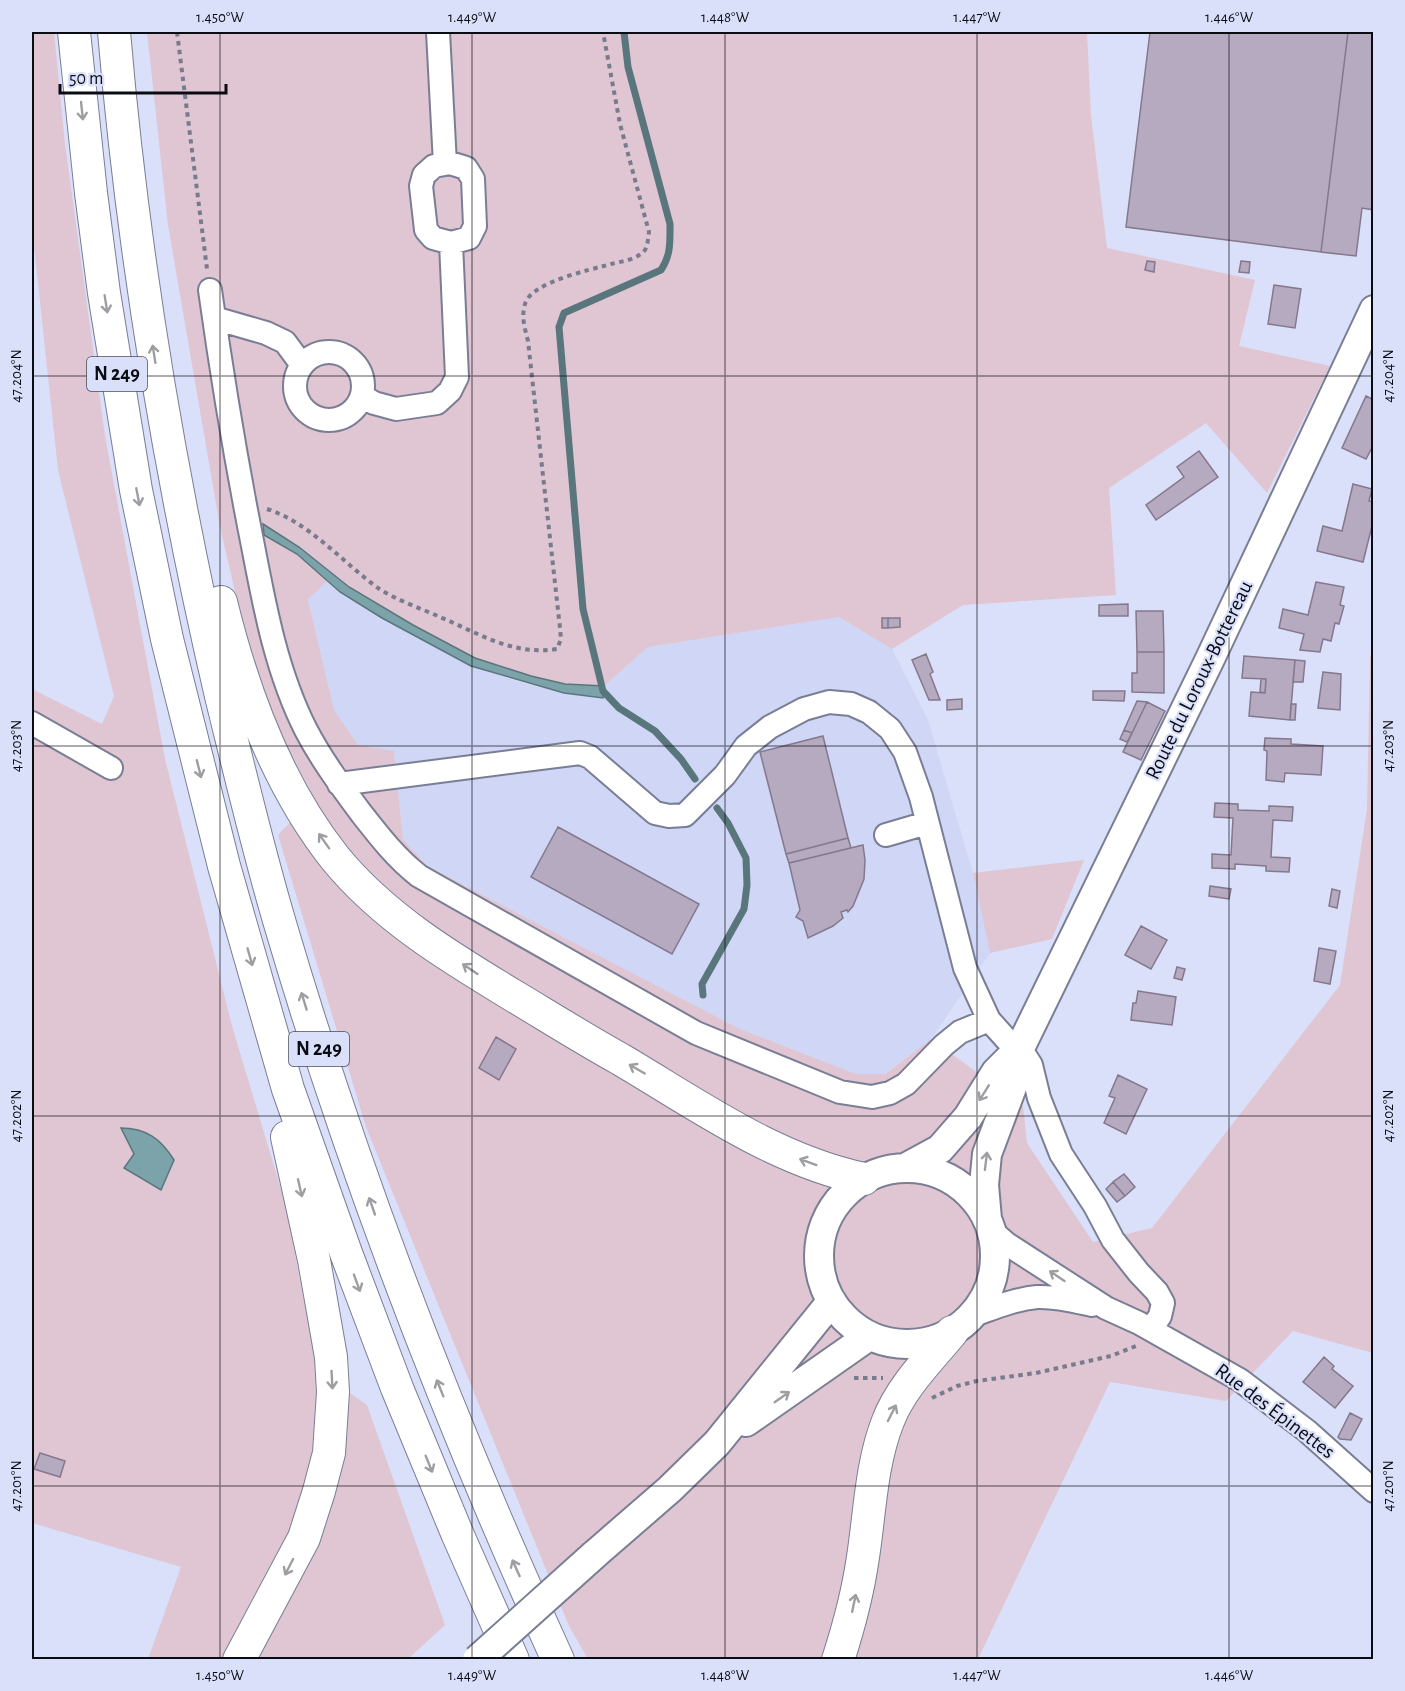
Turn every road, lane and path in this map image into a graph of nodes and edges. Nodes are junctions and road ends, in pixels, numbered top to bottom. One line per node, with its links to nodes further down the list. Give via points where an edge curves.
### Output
1 (74, 32): 22 (highway, N 249, one-way to 22, via 104,293 145,536 224,866)
2 (114, 32): 13 (highway, N 249, one-way to 2, via 142,278)
3 (177, 32): 8 (path)
4 (438, 32): 6 (street)
5 (603, 32): 14 (path, via 620,124 649,232 644,251 635,258 543,286 525,303 523,318 560,628 557,649 526,650 494,642 380,590 308,529 268,509)
6 (445, 164): 7 (street, via 434,166 424,175 421,186 426,230 433,238); 7 (street, via 466,168 473,179 475,226 469,238)
7 (451, 243): 12 (street, via 458,377 450,391 437,403 396,409)
8 (210, 290): 10 (street)
9 (1374, 310): 21 (main road, Route du Loroux-Bottereau, via 1209,661)
10 (214, 318): 11 (street, via 285,342); 14 (street)
11 (302, 365): 12 (street, via 322,353 345,356 361,373); 12 (street, via 295,386 301,406 309,414 329,421 340,419 358,406)
12 (362, 396)
13 (163, 411): 24 (highway, one-way to 13, via 840,1174 765,1145 478,974 418,934 371,896 336,858 298,805 257,716 221,604 187,445); 38 (highway, N 249, one-way to 13, via 439,1385 333,1095 280,923 235,754 196,587)
14 (245, 508): 17 (street, via 268,627 287,684 305,728)
15 (32, 723): 16 (street)
16 (111, 768)
17 (339, 784): 18 (street, via 580,753 590,757 655,813 685,815 747,746 770,727 804,709 829,702 851,704 890,729 905,752); 20 (street, via 399,860 419,876 696,1032 840,1092 872,1097 890,1093 906,1084 960,1032)
18 (927, 823): 19 (street); 20 (street, via 965,968)
19 (886, 834)
20 (989, 1020): 21 (street, via 1006,1040)
21 (1020, 1048): 23 (main road, Route du Loroux-Bottereau, one-way to 23, via 996,1072 968,1117 940,1149); 25 (main road, Route du Loroux-Bottereau, one-way to 21, via 984,1185 987,1154 1017,1074); 29 (street, via 1031,1065 1061,1154 1113,1240 1163,1303 1160,1316)
22 (288, 1089): 35 (highway, one-way to 35, via 284,1126 304,1207 331,1358 333,1392 328,1453 304,1538); 37 (highway, N 249, one-way to 37, via 397,1388)
23 (905, 1168): 24 (main road); 25 (main road, via 937,1173 952,1180 974,1198)
24 (864, 1179): 26 (main road, via 838,1202 823,1230 820,1269)
25 (990, 1225): 27 (street, Rue des Épinettes, one-way to 25, via 1007,1244); 28 (main road, via 996,1257 993,1279 985,1298)
26 (831, 1302): 30 (main road, via 845,1319); 33 (main road)
27 (1106, 1308): 28 (street, Rue des Épinettes, via 1037,1298 1009,1303); 29 (street, Rue des Épinettes)
28 (963, 1323): 30 (main road, via 933,1341 892,1343); 32 (highway)
29 (1150, 1329): 32 (path, via 1130,1350 1111,1356 1036,1373 976,1381 925,1400); 34 (street, Rue des Épinettes, via 1240,1380 1307,1431)
30 (869, 1336): 31 (main road)
31 (817, 1373): 32 (path, via 826,1380 883,1378); 33 (main road, one-way to 31)
32 (905, 1389): 39 (highway, one-way to 32, via 863,1560 878,1457 888,1421)
33 (717, 1443): 36 (main road, bridge)
34 (1374, 1491)
35 (239, 1659)
36 (477, 1659)
37 (513, 1659)
38 (558, 1659)
39 (838, 1659)

